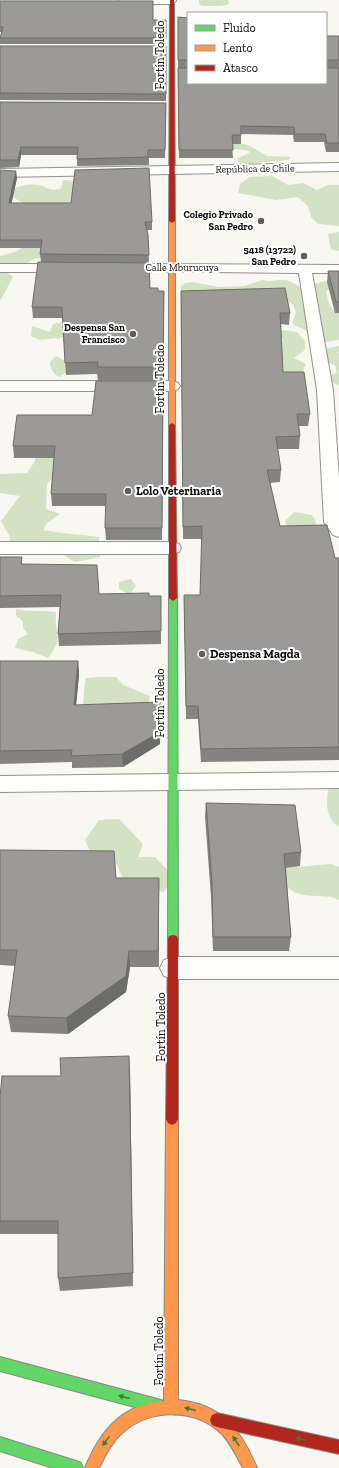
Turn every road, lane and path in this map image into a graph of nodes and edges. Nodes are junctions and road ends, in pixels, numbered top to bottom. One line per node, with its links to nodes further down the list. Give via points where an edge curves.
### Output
1 (172, 1): 2 (street); 3 (main road, Fortín Toledo, via 168,48)
2 (117, 2)
3 (172, 72): 4 (street); 6 (main road, Fortín Toledo, via 168,106)
4 (183, 72)
5 (339, 167): 6 (street, República de Chile)
6 (172, 171): 7 (street, República de Chile); 11 (main road, Fortín Toledo)
7 (0, 173)
8 (0, 268): 9 (street)
9 (78, 268)
10 (109, 268): 11 (street, Calle Mburucuya)
11 (172, 268): 12 (street, Calle Mburucuya); 15 (main road, Fortín Toledo)
12 (305, 270): 13 (street, Calle Mburucuya); 16 (street)
13 (339, 270)
14 (0, 386): 15 (street)
15 (172, 386): 19 (main road, Fortín Toledo)
16 (332, 390): 17 (street, via 333,522)
17 (339, 531)
18 (0, 548): 19 (street)
19 (172, 548): 21 (main road, Fortín Toledo)
20 (339, 780): 21 (street)
21 (172, 782): 22 (street); 23 (main road, Fortín Toledo)
22 (0, 784)
23 (173, 968): 24 (street); 27 (main road, Fortín Toledo)
24 (339, 968)
25 (0, 1364): 26 (main road, one-way to 25)
26 (161, 1406): 27 (main road); 32 (main road, one-way to 32, via 146,1410 118,1427 106,1440)
27 (171, 1406): 28 (main road, one-way to 27, via 187,1408)
28 (216, 1420): 30 (main road, one-way to 28); 33 (main road, one-way to 28, via 233,1437)
29 (0, 1444): 31 (main road)
30 (339, 1447)
31 (76, 1468)
32 (92, 1468)
33 (250, 1468)

